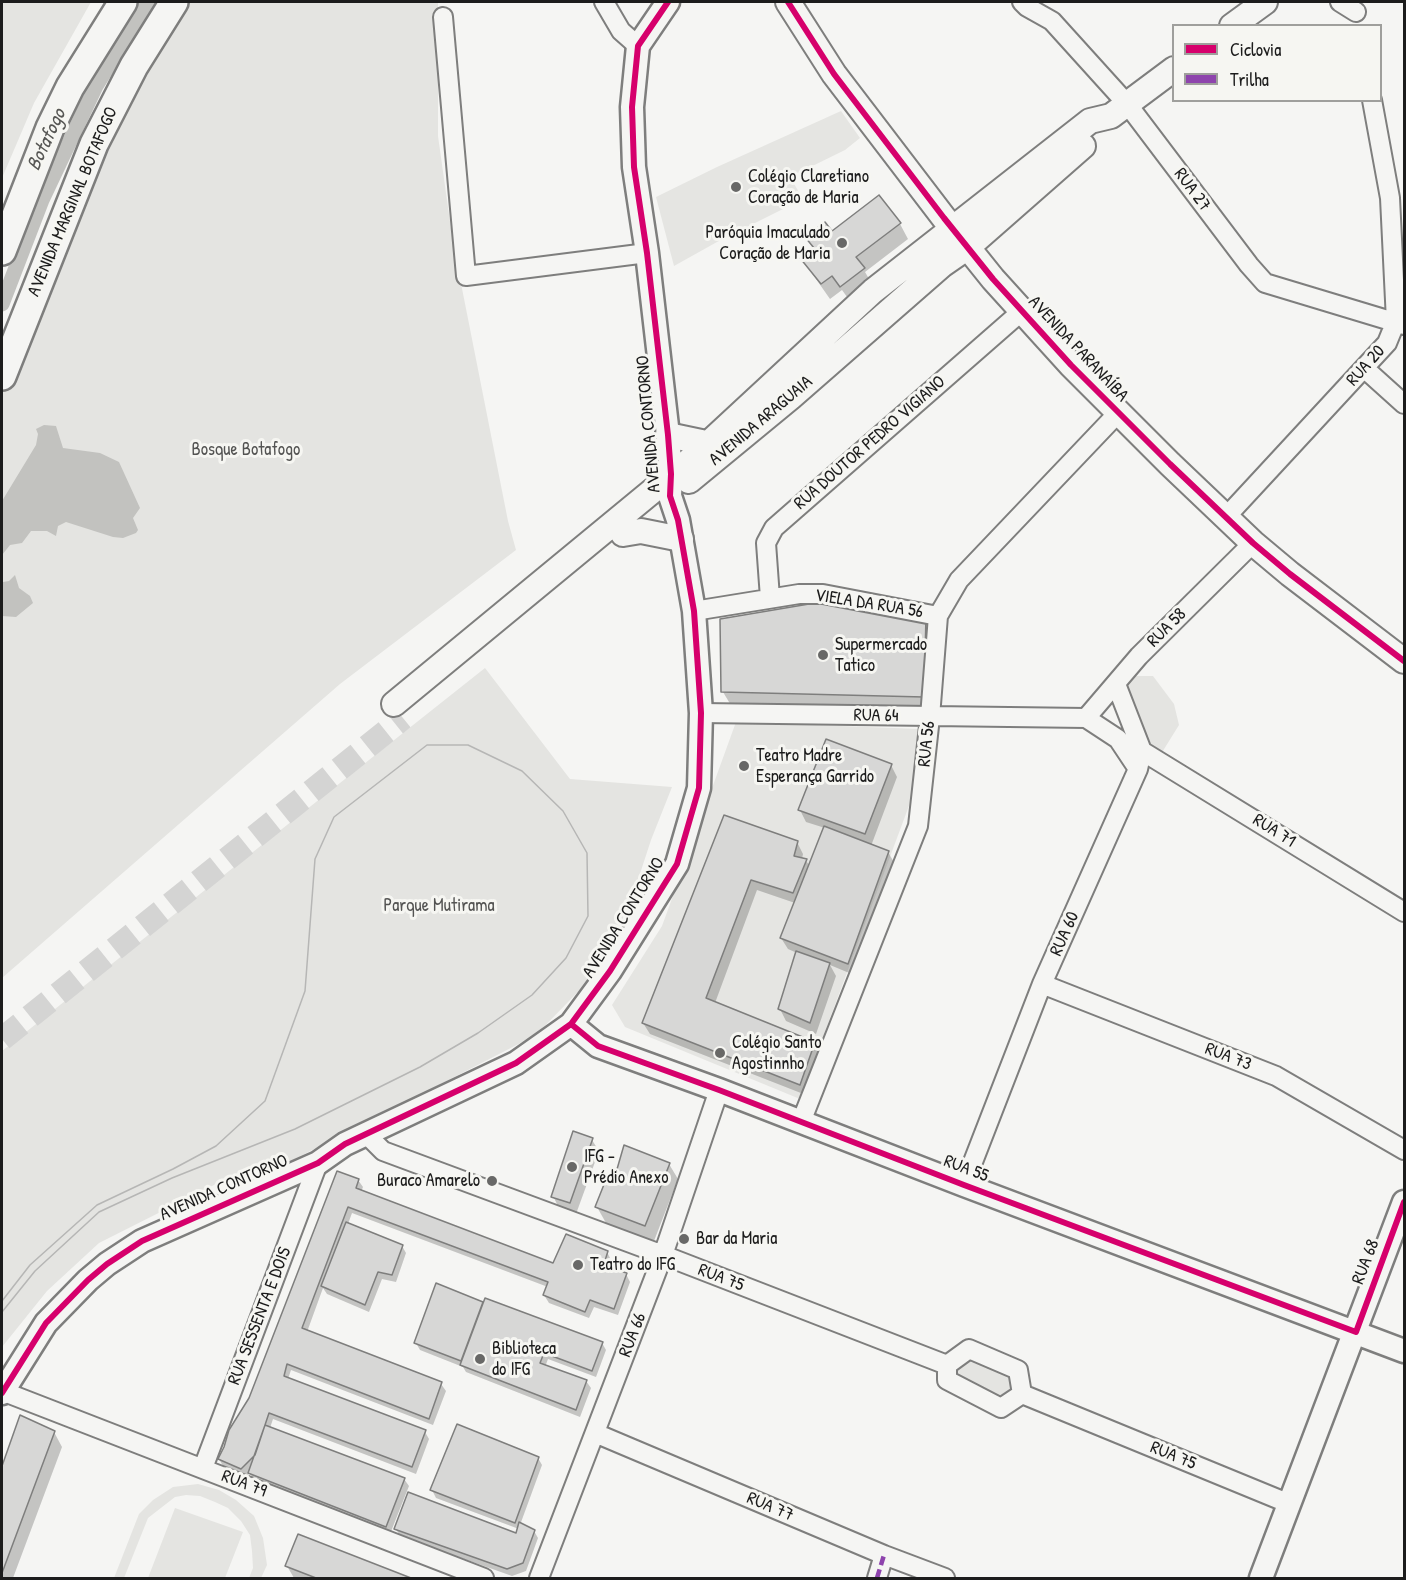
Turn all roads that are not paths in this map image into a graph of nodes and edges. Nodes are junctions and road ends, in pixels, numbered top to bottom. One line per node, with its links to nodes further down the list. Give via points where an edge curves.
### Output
1 (123, 2): 18 (main road, via 70,87 50,128)
2 (174, 2): 23 (main road, AVENIDA MARGINAL BOTAFOGO, via 134,66 94,144)
3 (604, 2): 12 (street, via 621,31)
4 (668, 2): 12 (street, AVENIDA CONTORNO)
5 (788, 2): 17 (main road, AVENIDA PARANAÍBA, via 834,74)
6 (1022, 2): 15 (street, RUA 27, via 1052,21)
7 (1265, 2): 11 (main road)
8 (1340, 2): 9 (street)
9 (1358, 13)
10 (443, 17): 19 (street, via 466,276)
11 (1235, 24)
12 (638, 46): 19 (street, AVENIDA CONTORNO, via 632,107 634,166)
13 (1172, 70): 15 (main road, AVENIDA ARAGUAIA)
14 (1373, 102): 16 (street, RUA 20)
15 (1119, 110): 17 (main road, AVENIDA ARAGUAIA, via 1090,121); 21 (street, RUA 27, via 1265,283)
16 (1397, 197): 21 (street, RUA 20)
17 (961, 238): 20 (main road, AVENIDA PARANAÍBA); 27 (main road, AVENIDA ARAGUAIA, via 873,291); 28 (main road, AVENIDA ARAGUAIA, via 942,265 791,397)
18 (2, 252)
19 (647, 252): 26 (street, AVENIDA CONTORNO)
20 (1022, 311): 25 (main road, AVENIDA PARANAÍBA); 33 (street, RUA DOUTOR PEDRO VIGIANO, via 774,528 766,543)
21 (1400, 323): 22 (street, RUA 20)
22 (1364, 368): 24 (street); 29 (street, RUA 20)
23 (2, 376)
24 (1404, 404)
25 (1118, 413): 29 (main road, AVENIDA PARANAÍBA); 35 (street, RUA 56, via 959,580)
26 (668, 435): 27 (main road); 28 (street, AVENIDA CONTORNO)
27 (706, 443): 28 (main road, AVENIDA ARAGUAIA)
28 (671, 485): 30 (main road, AVENIDA ARAGUAIA); 30 (main road, AVENIDA ARAGUAIA, via 399,711); 31 (street, AVENIDA CONTORNO)
29 (1226, 517): 32 (main road, AVENIDA PARANAÍBA)
30 (623, 534): 31 (main road, via 641,531)
31 (681, 539): 34 (street, AVENIDA CONTORNO)
32 (1253, 543): 36 (main road, AVENIDA PARANAÍBA); 37 (street, RUA 58, via 1139,656)
33 (770, 598): 34 (street, VIELA DA RUA 56); 35 (street, VIELA DA RUA 56, via 823,594)
34 (694, 611): 38 (street, AVENIDA CONTORNO)
35 (938, 616): 39 (street, RUA 56)
36 (1404, 661)
37 (1116, 684): 40 (street, RUA 58); 41 (street)
38 (701, 714): 39 (street, RUA 64); 44 (street, AVENIDA CONTORNO, via 699,788 677,864 610,971)
39 (930, 717): 40 (street, RUA 64); 46 (street, RUA 56, via 918,826)
40 (1086, 718): 41 (street, RUA 71, via 1118,739)
41 (1140, 760): 42 (street, RUA 71); 43 (street, RUA 60)
42 (1404, 912)
43 (1042, 984): 48 (street, RUA 73, via 1276,1076); 50 (street, RUA 60)
44 (571, 1024): 45 (street, RUA 55, via 598,1046); 47 (street, AVENIDA CONTORNO, via 516,1063)
45 (719, 1090): 46 (street, RUA 55); 52 (street, RUA 66)
46 (801, 1122): 50 (street, RUA 55)
47 (366, 1134): 49 (street, AVENIDA CONTORNO); 52 (street, RUA 75, via 383,1151)
48 (1404, 1150)
49 (318, 1163): 56 (street, AVENIDA CONTORNO, via 142,1241 107,1264 46,1323); 59 (street, RUA SESSENTA E DOIS)
50 (964, 1185): 53 (street, RUA 55)
51 (1404, 1202): 53 (street, RUA 68)
52 (663, 1255): 55 (street, RUA 75); 58 (street, RUA 66)
53 (1356, 1332): 54 (street, RUA 55); 60 (street, RUA 68)
54 (1404, 1351)
55 (947, 1365): 57 (street, via 947,1380 1001,1408); 57 (street, via 969,1349 1018,1370)
56 (2, 1392): 59 (street, RUA 79)
57 (1022, 1394): 60 (street, RUA 75)
58 (595, 1433): 61 (street, RUA 77); 63 (street, RUA 66)
59 (202, 1468): 62 (street, RUA 79)
60 (1290, 1504): 66 (street, RUA 68)
61 (884, 1555): 64 (street); 65 (street, RUA 77)
62 (484, 1578)
63 (539, 1578)
64 (877, 1578)
65 (945, 1578)
66 (1261, 1578)

